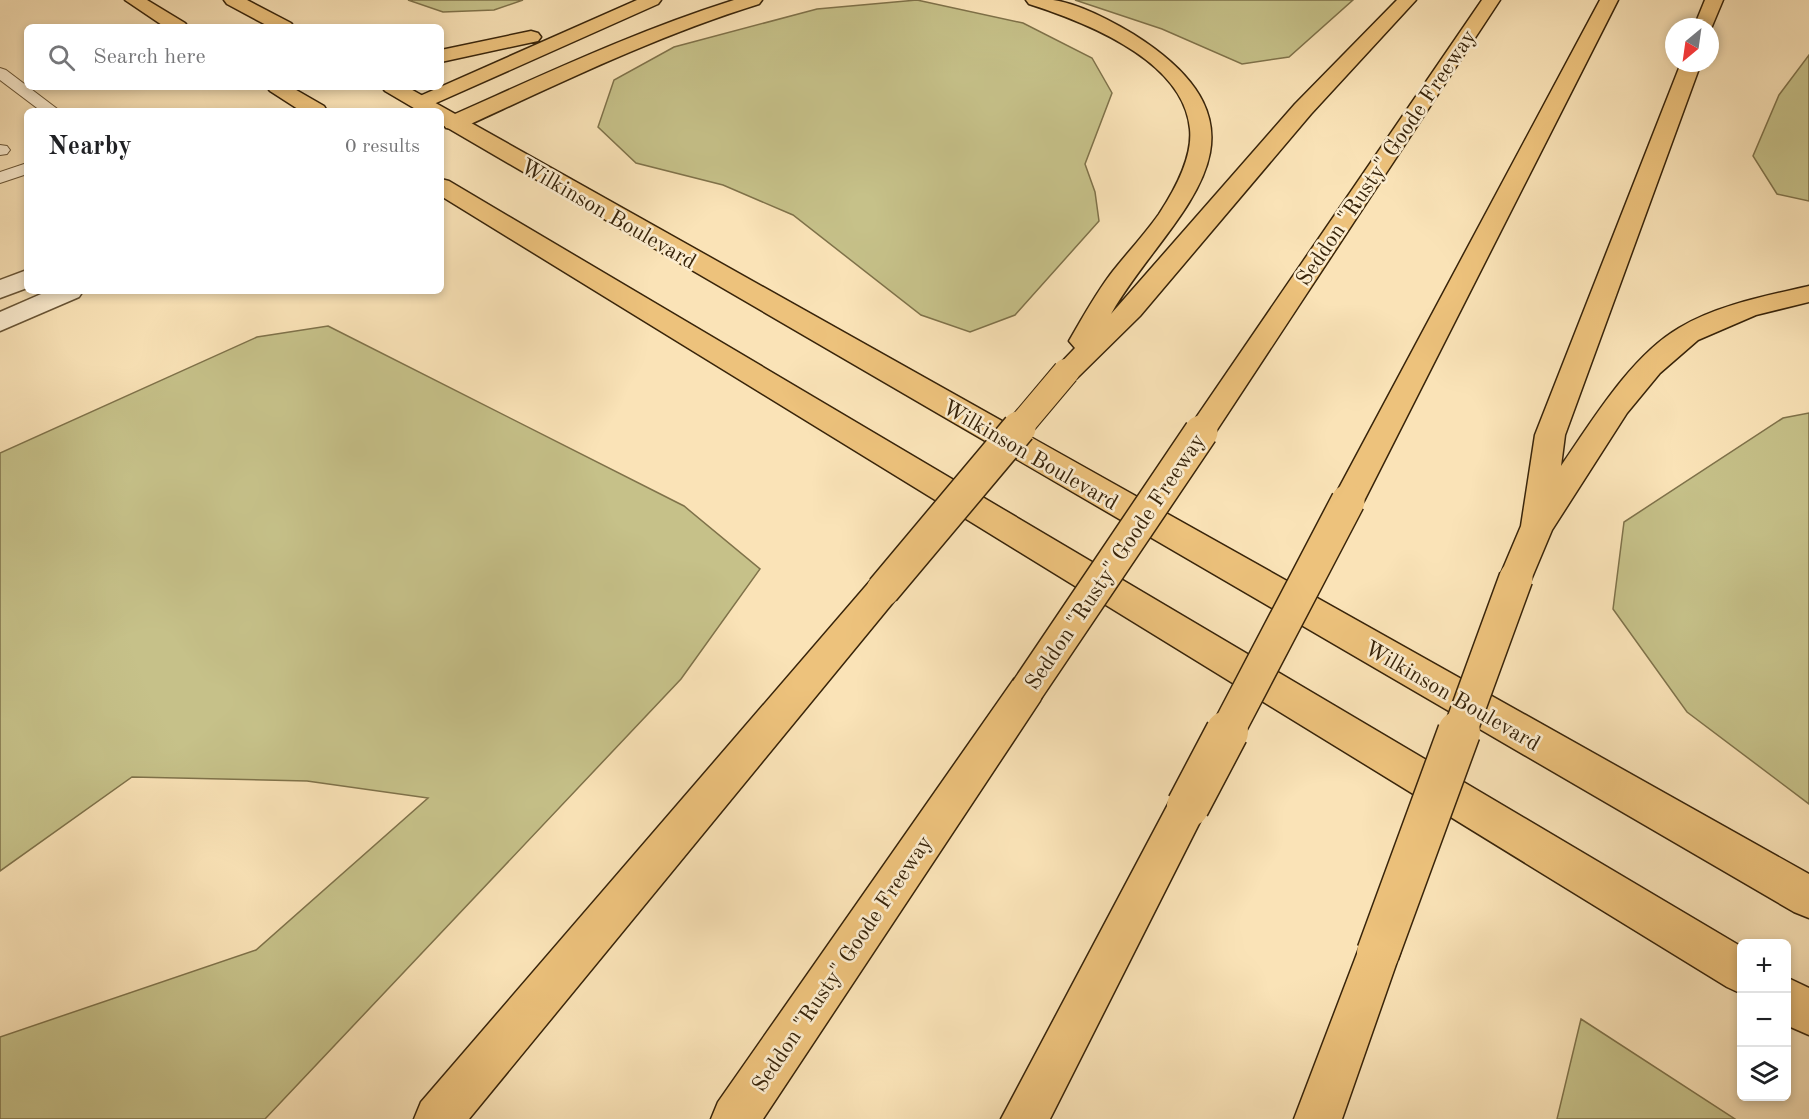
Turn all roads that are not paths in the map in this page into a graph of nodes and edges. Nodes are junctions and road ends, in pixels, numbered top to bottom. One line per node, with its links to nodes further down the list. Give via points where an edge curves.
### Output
1 (134, 0): 11 (main road)
2 (233, 0): 12 (main road)
3 (753, 0): 22 (main road, via 688,20)
4 (1035, 0): 32 (main road, via 1095,21 1156,58 1178,80 1196,107 1201,129 1190,178 1169,217 1108,296)
5 (1407, 0): 32 (main road, via 1303,109 1131,310)
6 (1491, 0): 39 (main road, Seddon "Rusty" Goode Freeway, bridge)
7 (1609, 0): 40 (main road, bridge)
8 (1714, 0): 10 (main road)
9 (646, 3): 13 (main road, via 514,42); 21 (main road)
10 (1707, 18)
11 (173, 24)
12 (278, 24)
13 (444, 55)
14 (1688, 72): 33 (main road, via 1550,435)
15 (3, 79): 18 (lane)
16 (282, 90): 19 (main road)
17 (396, 90): 20 (main road, Wilkinson Boulevard)
18 (29, 102)
19 (311, 108)
20 (422, 108)
21 (444, 109)
22 (444, 111)
23 (444, 122): 34 (main road, Wilkinson Boulevard)
24 (24, 169): 25 (lane)
25 (3, 174)
26 (444, 188): 35 (main road)
27 (24, 279): 28 (street)
28 (0, 290)
29 (63, 294): 31 (street)
30 (1809, 294): 33 (main road, via 1747,309 1688,334 1650,366 1617,406)
31 (0, 322)
32 (1066, 372): 38 (main road, bridge)
33 (1537, 526): 41 (main road, bridge)
34 (1809, 897)
35 (1737, 969)
36 (1791, 1002): 37 (main road)
37 (1809, 1013)
38 (438, 1119)
39 (735, 1119)
40 (1025, 1119)
41 (1318, 1119)

